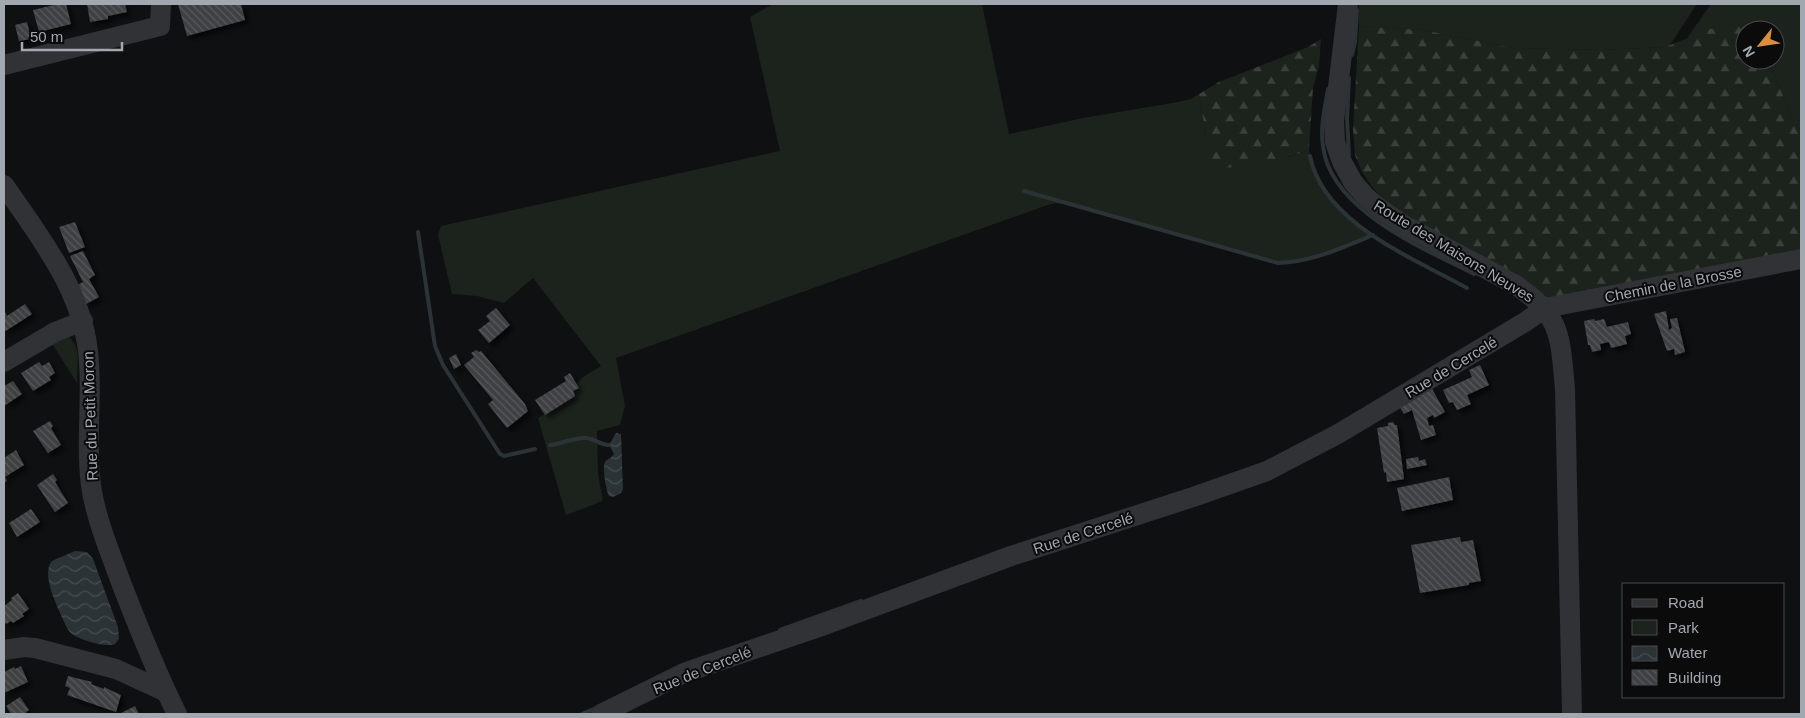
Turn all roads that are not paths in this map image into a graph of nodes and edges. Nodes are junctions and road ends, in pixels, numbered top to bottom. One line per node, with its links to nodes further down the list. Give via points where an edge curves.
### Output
1 (160, 4): 3 (street, via 160,26)
2 (1348, 4): 6 (street, Route des Maisons Neuves, via 1334,121 1335,142 1353,182 1379,208 1514,284)
3 (4, 65)
4 (4, 185): 7 (street, Rue du Petit Moron, via 58,265)
5 (1801, 259): 6 (street, Chemin de la Brosse)
6 (1545, 308): 12 (street, Rue de Cercelé, via 1338,434 1267,472 1011,556 684,673); 13 (street, Route des Maisons Neuves, via 1558,332 1565,389)
7 (83, 321): 8 (street, via 55,332); 10 (street, Rue du Petit Moron, via 90,363 90,462 97,513 140,632)
8 (4, 362)
9 (4, 650): 10 (street, via 35,648 116,669)
10 (166, 692): 11 (street, Rue du Petit Moron)
11 (177, 714)
12 (601, 714)
13 (1572, 714)

